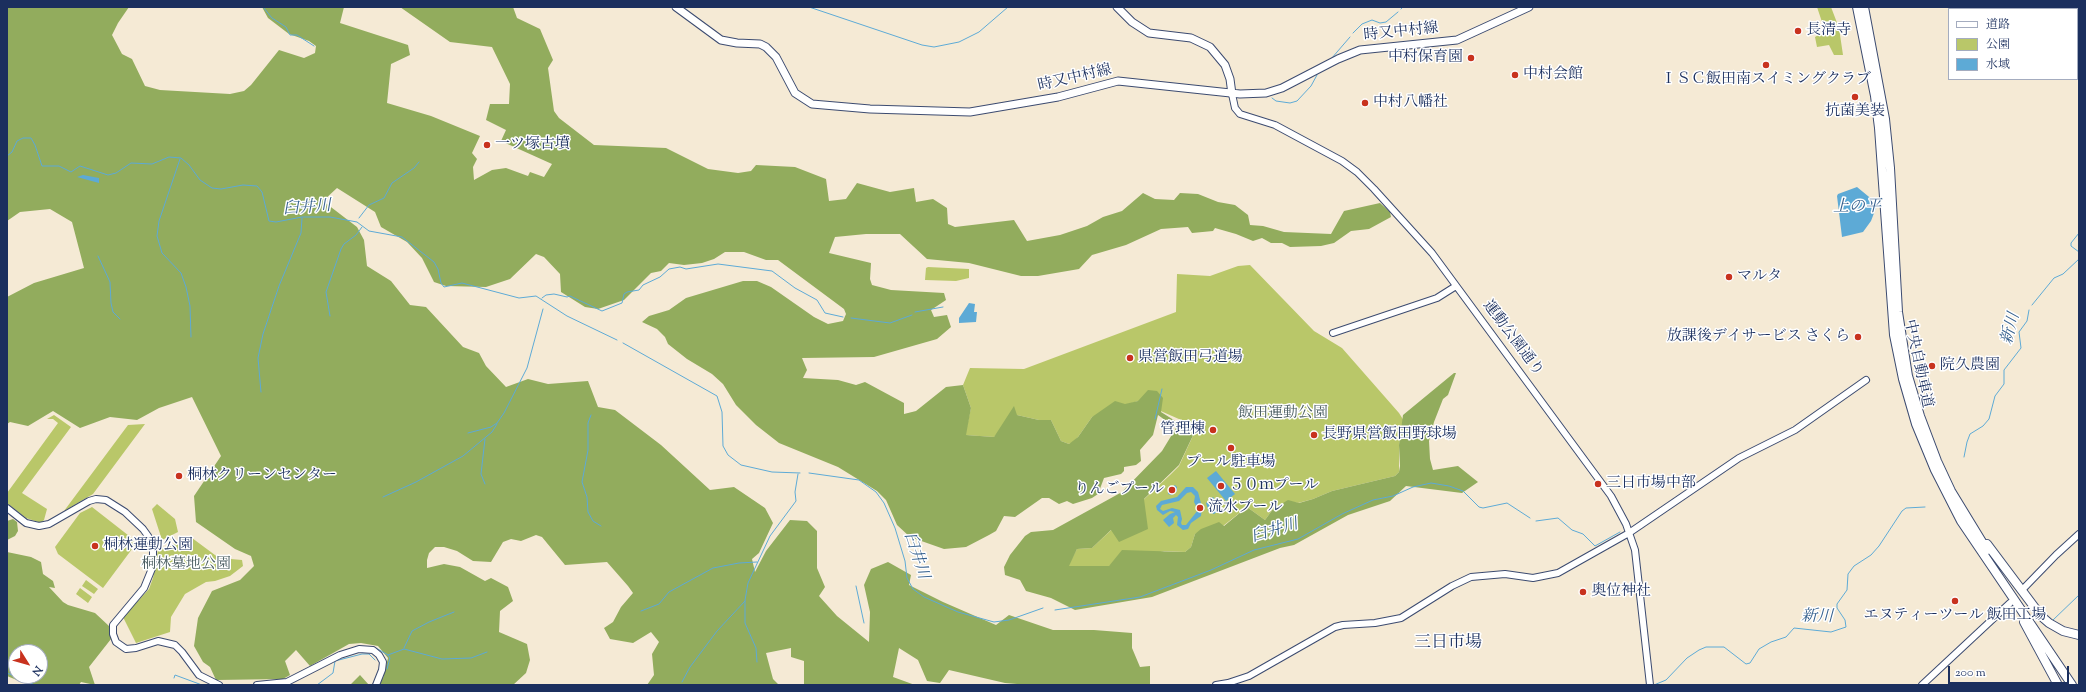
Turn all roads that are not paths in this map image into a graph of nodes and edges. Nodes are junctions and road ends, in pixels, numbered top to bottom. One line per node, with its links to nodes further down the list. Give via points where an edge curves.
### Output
1 (676, 7): 7 (main road, 時又中村線, via 721,40 760,44 766,47 776,57 795,93 812,104 870,110 970,112 1058,97 1118,81)
2 (1117, 7): 7 (main road, via 1132,22 1149,33 1191,38 1210,47 1225,65)
3 (1529, 7): 6 (main road, 時又中村線)
4 (1857, 7): 10 (highway, 中央自動車道, via 1880,128 1890,299)
5 (1864, 7): 10 (highway, 中央自動車道, via 1881,98 1890,168)
6 (1519, 9): 7 (main road, 時又中村線, via 1457,40 1360,50 1282,88 1255,95)
7 (1232, 94): 8 (street, 運動公園通り, via 1235,108 1240,114 1275,125 1342,161 1357,172 1420,240)
8 (1456, 286): 9 (street, via 1437,298); 15 (street, 運動公園通り, via 1611,496)
9 (1333, 333)
10 (1899, 345): 11 (highway, 中央自動車道)
11 (1903, 363): 14 (highway, 中央自動車道, via 1929,441 1951,491); 17 (highway, 中央自動車道, via 1916,424 1949,499)
12 (1866, 380): 15 (street, via 1806,424 1739,458)
13 (7, 508): 21 (street, via 26,523 39,526 49,524 96,499 106,500 125,512 148,536 153,547 152,566 144,588 113,625 116,642 126,649 158,641 175,646 199,675)
14 (1966, 516): 20 (highway, via 2041,616 2063,631); 29 (highway, 中央自動車道)
15 (1630, 533): 24 (street, via 1558,573 1546,577 1498,574 1471,577 1401,618 1335,627 1248,676); 25 (street, 運動公園通り, via 1638,563)
16 (2079, 534): 18 (street)
17 (1975, 542): 27 (highway, via 1979,555 2018,612); 28 (highway, 中央自動車道)
18 (2023, 589)
19 (2010, 603): 26 (street)
20 (2079, 635)
21 (219, 685)
22 (257, 685): 23 (street, via 287,682 340,655 359,649 373,650 383,662)
23 (376, 685)
24 (1216, 685)
25 (1650, 685)
26 (1922, 685)
27 (2058, 685)
28 (2072, 685)
29 (2078, 685)

